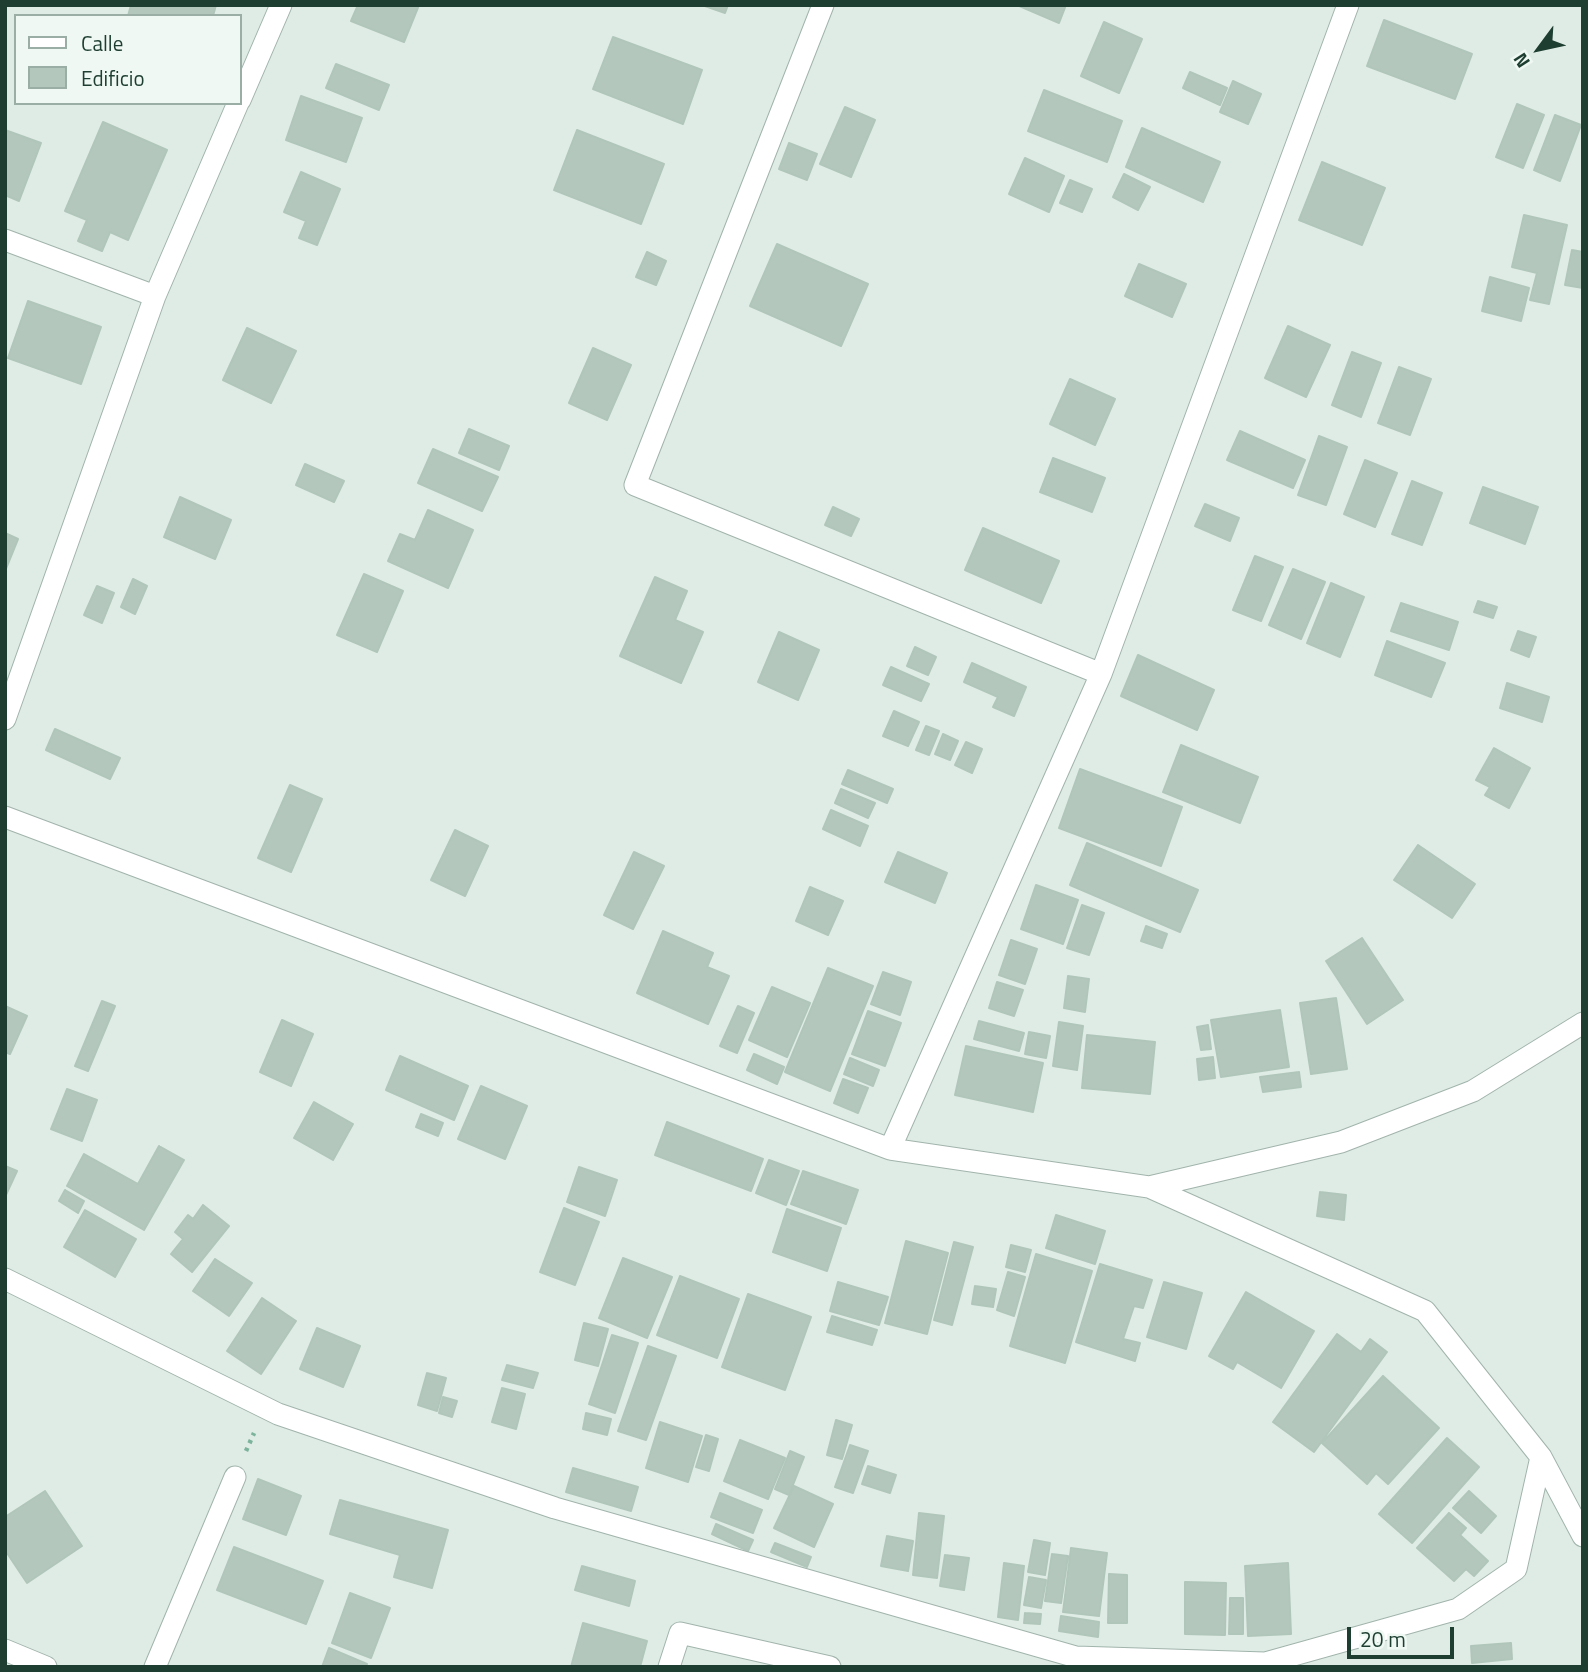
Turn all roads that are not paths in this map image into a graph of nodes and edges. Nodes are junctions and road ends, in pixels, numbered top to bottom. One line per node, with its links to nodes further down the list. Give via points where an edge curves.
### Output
1 (281, 5): 4 (street)
2 (823, 5): 8 (street, via 635,485)
3 (1348, 5): 8 (street)
4 (242, 95)
5 (238, 105): 7 (street)
6 (5, 240): 7 (street)
7 (155, 296): 9 (street)
8 (1101, 674): 12 (street)
9 (5, 719)
10 (5, 817): 12 (street)
11 (1583, 1023): 13 (street, via 1473,1091 1341,1142)
12 (890, 1149): 13 (street)
13 (1149, 1187): 15 (street, via 1424,1311)
14 (5, 1279): 15 (street, via 278,1414 555,1508 1076,1657 1265,1663 1458,1609 1516,1569)
15 (1541, 1457): 17 (street)
16 (235, 1478): 20 (street)
17 (1583, 1536)
18 (5, 1650): 19 (street)
19 (46, 1667)
20 (155, 1667)
21 (669, 1667): 22 (street, via 680,1633)
22 (830, 1667)

